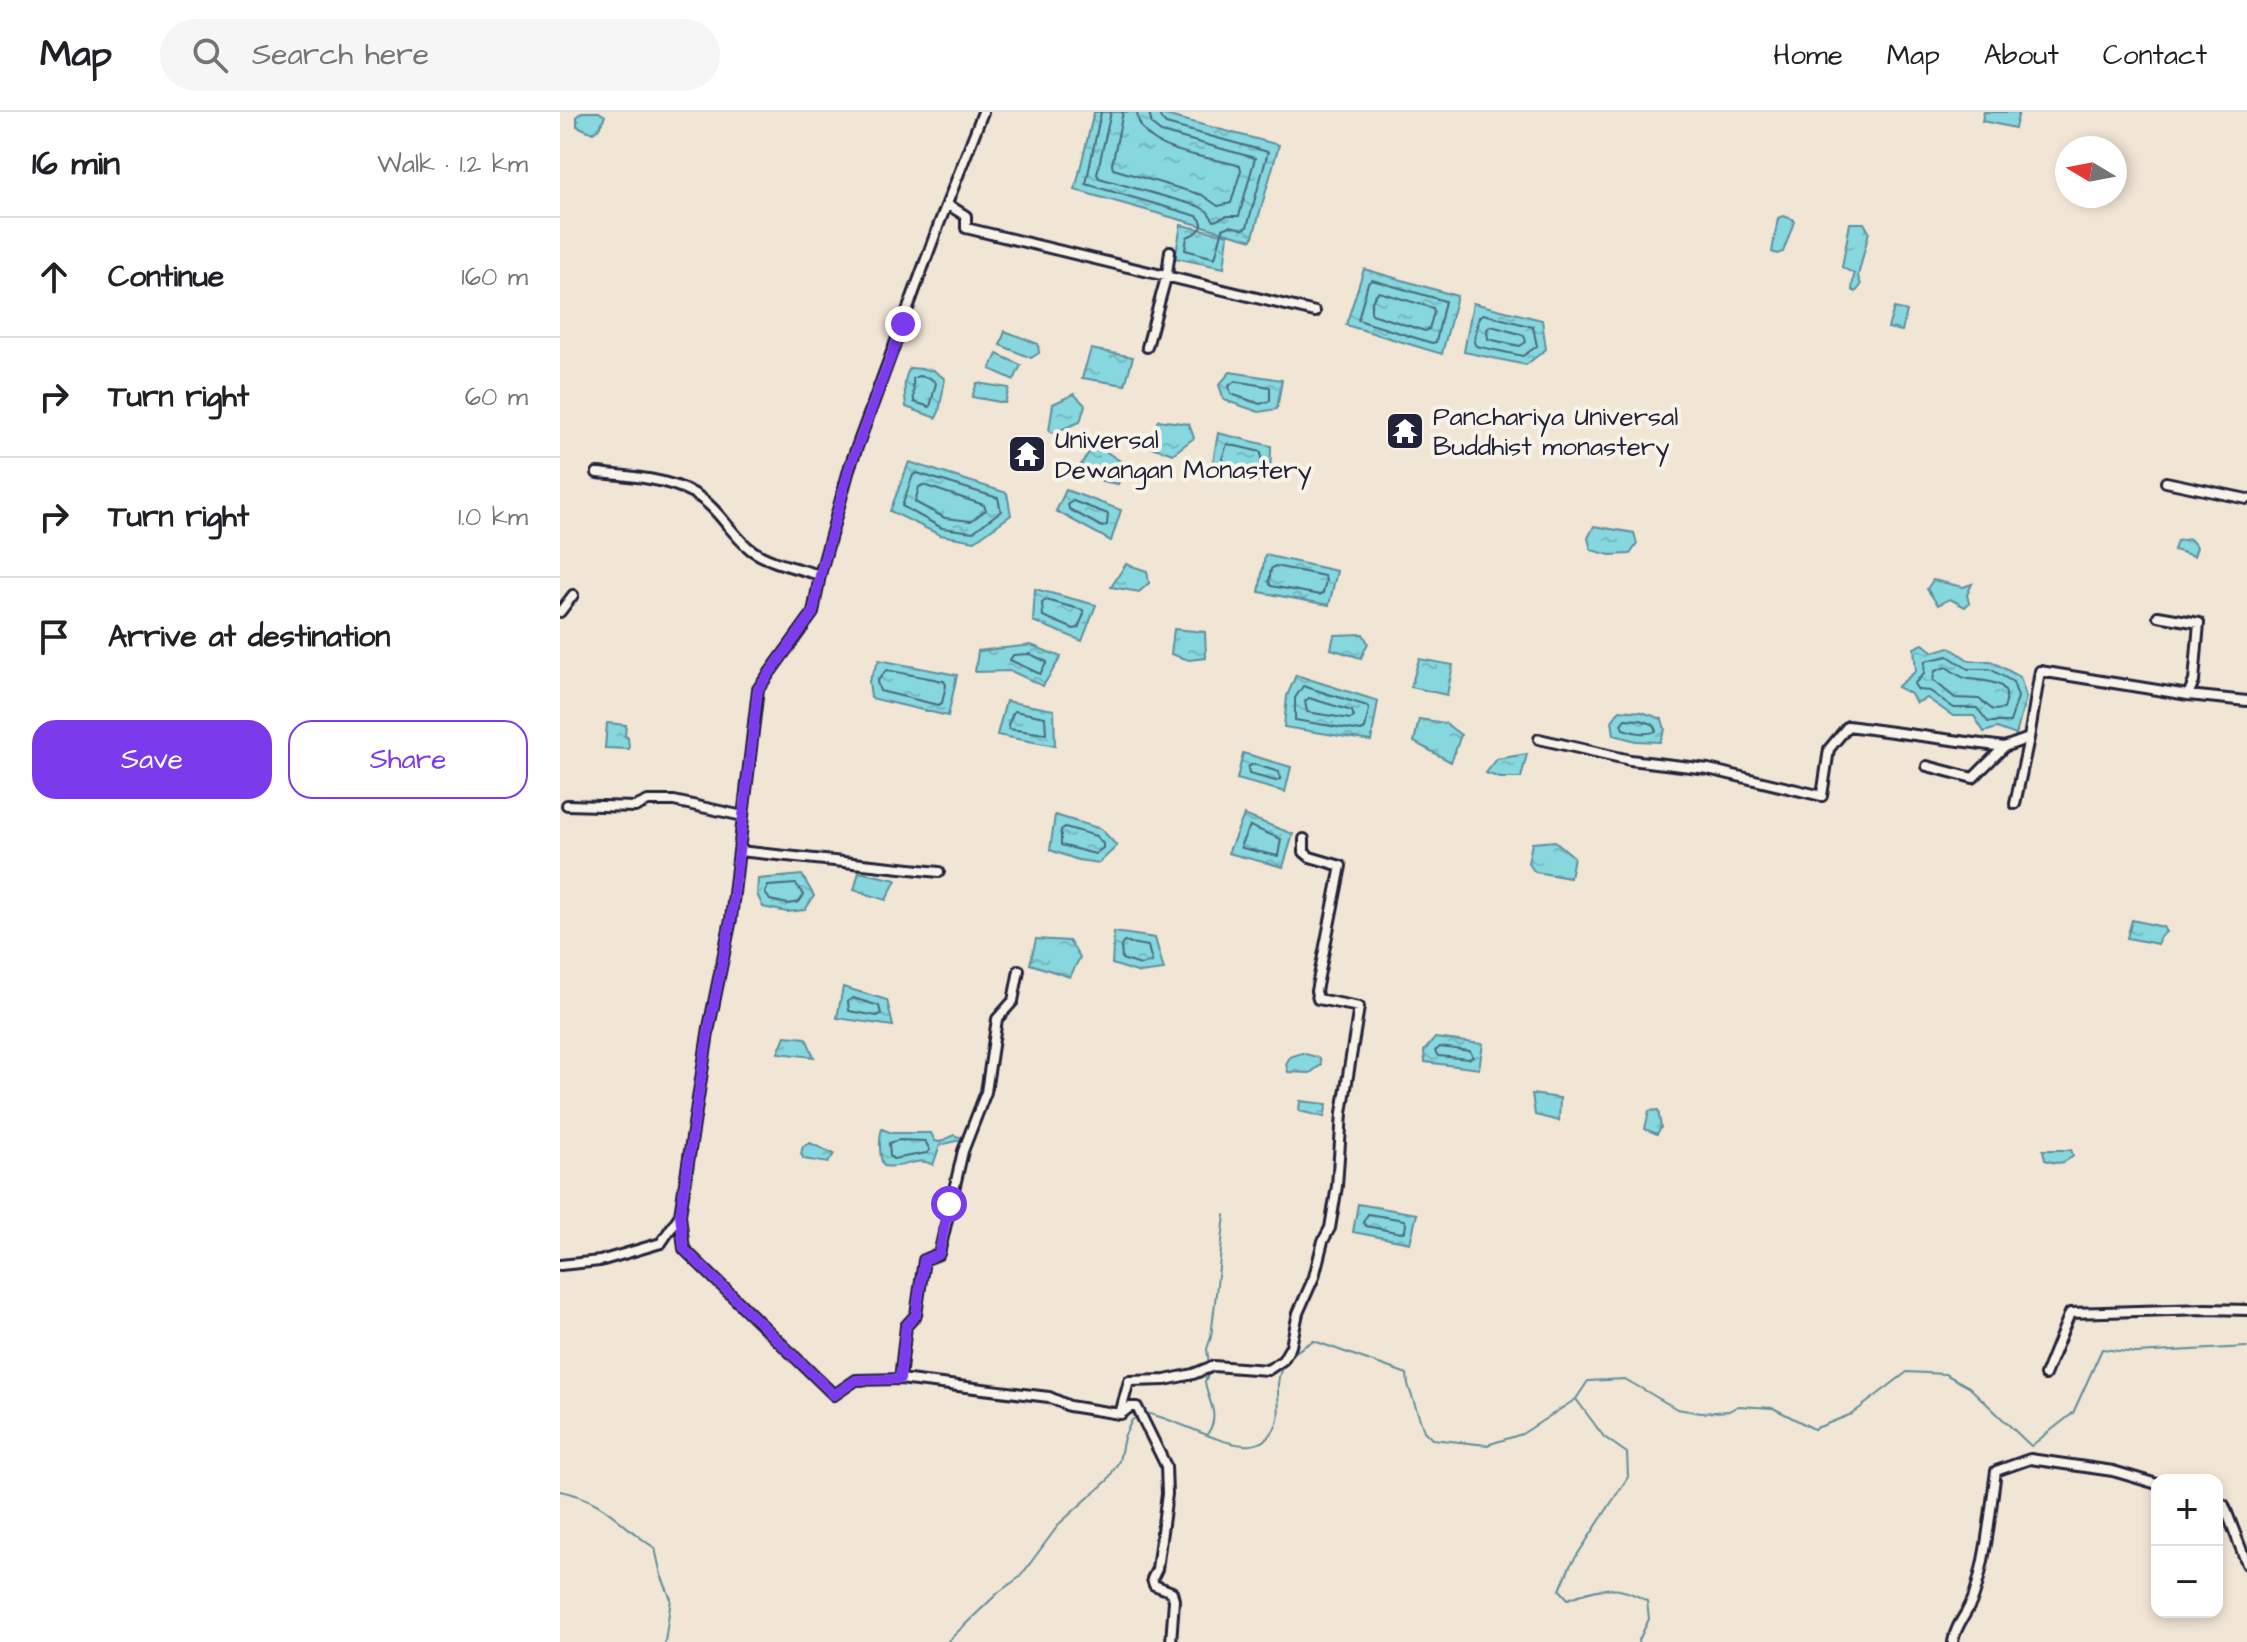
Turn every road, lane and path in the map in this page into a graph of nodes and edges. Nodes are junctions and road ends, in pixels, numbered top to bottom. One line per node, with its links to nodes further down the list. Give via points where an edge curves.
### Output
1 (983, 112): 2 (street)
2 (947, 204): 4 (street, via 966,216 966,228); 10 (street, via 850,466)
3 (1170, 251): 4 (street)
4 (1167, 274): 5 (street); 6 (street)
5 (1315, 312)
6 (1147, 347)
7 (597, 473): 10 (street, via 694,493 752,551)
8 (2166, 482): 9 (street)
9 (2247, 499)
10 (820, 575): 22 (street, via 813,613 758,689)
11 (573, 595): 12 (street)
12 (560, 612)
13 (2158, 616): 14 (street, via 2199,623)
14 (2188, 695): 15 (street); 16 (street, via 2040,671)
15 (2247, 701)
16 (2029, 738): 18 (street); 20 (street)
17 (1539, 739): 18 (street, via 1822,796 1829,749 1848,726)
18 (2004, 747): 19 (street, via 1973,778)
19 (1927, 766)
20 (2015, 804)
21 (567, 805): 22 (street, via 635,807 674,801)
22 (743, 816): 24 (street)
23 (1304, 839): 32 (street, via 1304,852 1310,857 1341,866 1318,999 1359,1007 1330,1228 1283,1360 1268,1370 1213,1366 1165,1380 1129,1381)
24 (739, 851): 25 (street); 27 (street)
25 (939, 872)
26 (1019, 970): 31 (street, via 1013,1001 997,1019 986,1092 963,1151 939,1254 924,1260 916,1315 906,1326)
27 (680, 1215): 28 (street, via 661,1243 600,1261); 31 (street, via 684,1249 834,1395 856,1380)
28 (560, 1265)
29 (2247, 1310): 30 (street, via 2070,1313)
30 (2045, 1375)
31 (900, 1379): 32 (street, via 1049,1397 1069,1406)
32 (1120, 1414): 36 (street, via 1137,1407 1166,1466 1167,1494 1152,1579 1172,1592)
33 (2151, 1482): 37 (street, via 2030,1459 1996,1471 1985,1555 1973,1600)
34 (2223, 1505): 35 (street)
35 (2247, 1564)
36 (1171, 1642)
37 (1953, 1642)

